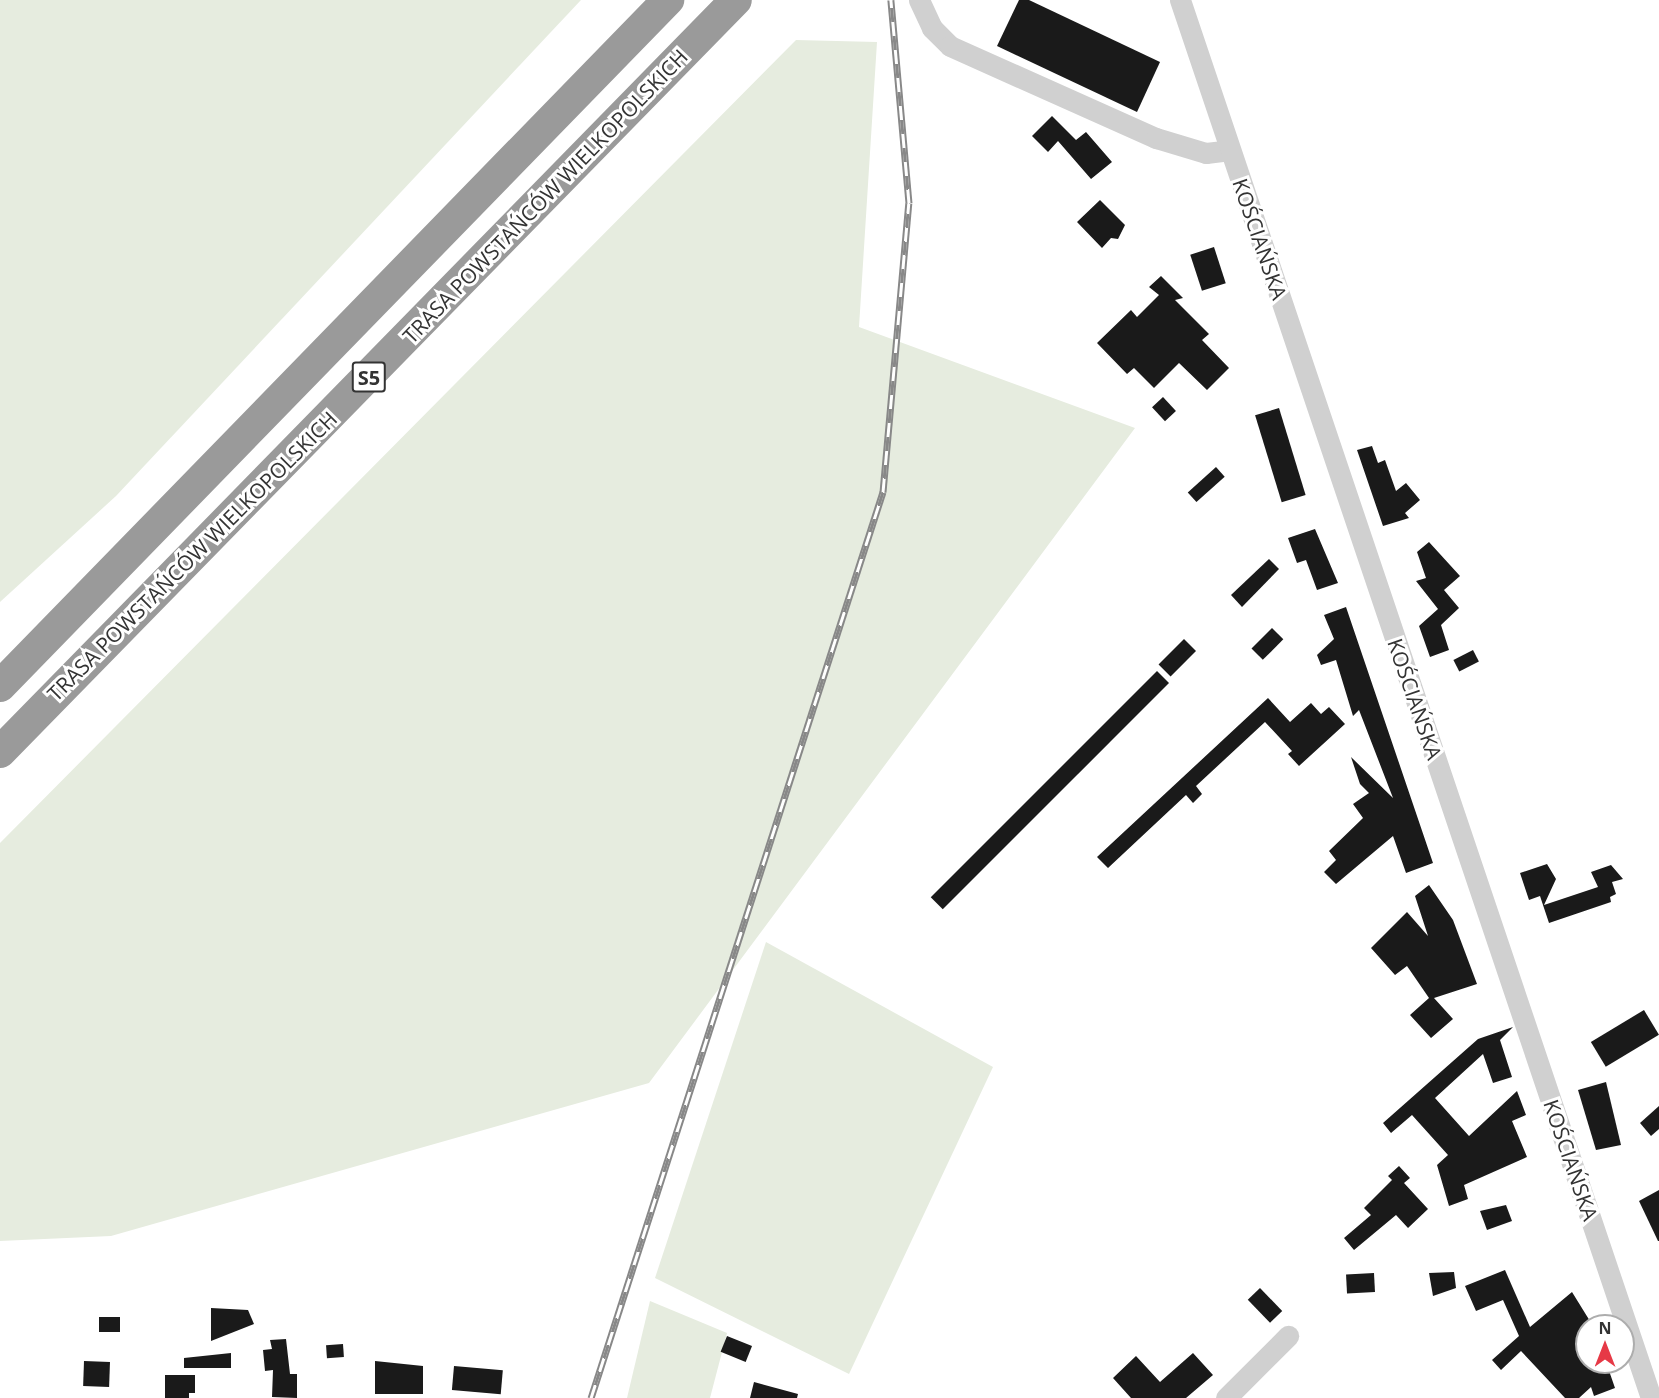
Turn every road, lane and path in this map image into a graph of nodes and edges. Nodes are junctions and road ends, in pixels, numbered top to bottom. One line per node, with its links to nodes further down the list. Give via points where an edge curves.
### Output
1 (668, 0): 6 (highway, TRASA POWSTAŃCÓW WIELKOPOLSKICH / S5)
2 (736, 0): 7 (highway, TRASA POWSTAŃCÓW WIELKOPOLSKICH / S5)
3 (919, 0): 5 (street, via 932,28 950,46 1156,138 1206,153)
4 (1180, 0): 5 (street, KOŚCIAŃSKA)
5 (1230, 150): 10 (street, KOŚCIAŃSKA)
6 (0, 686)
7 (0, 752)
8 (1287, 1336): 9 (street)
9 (1226, 1398)
10 (1651, 1398)

